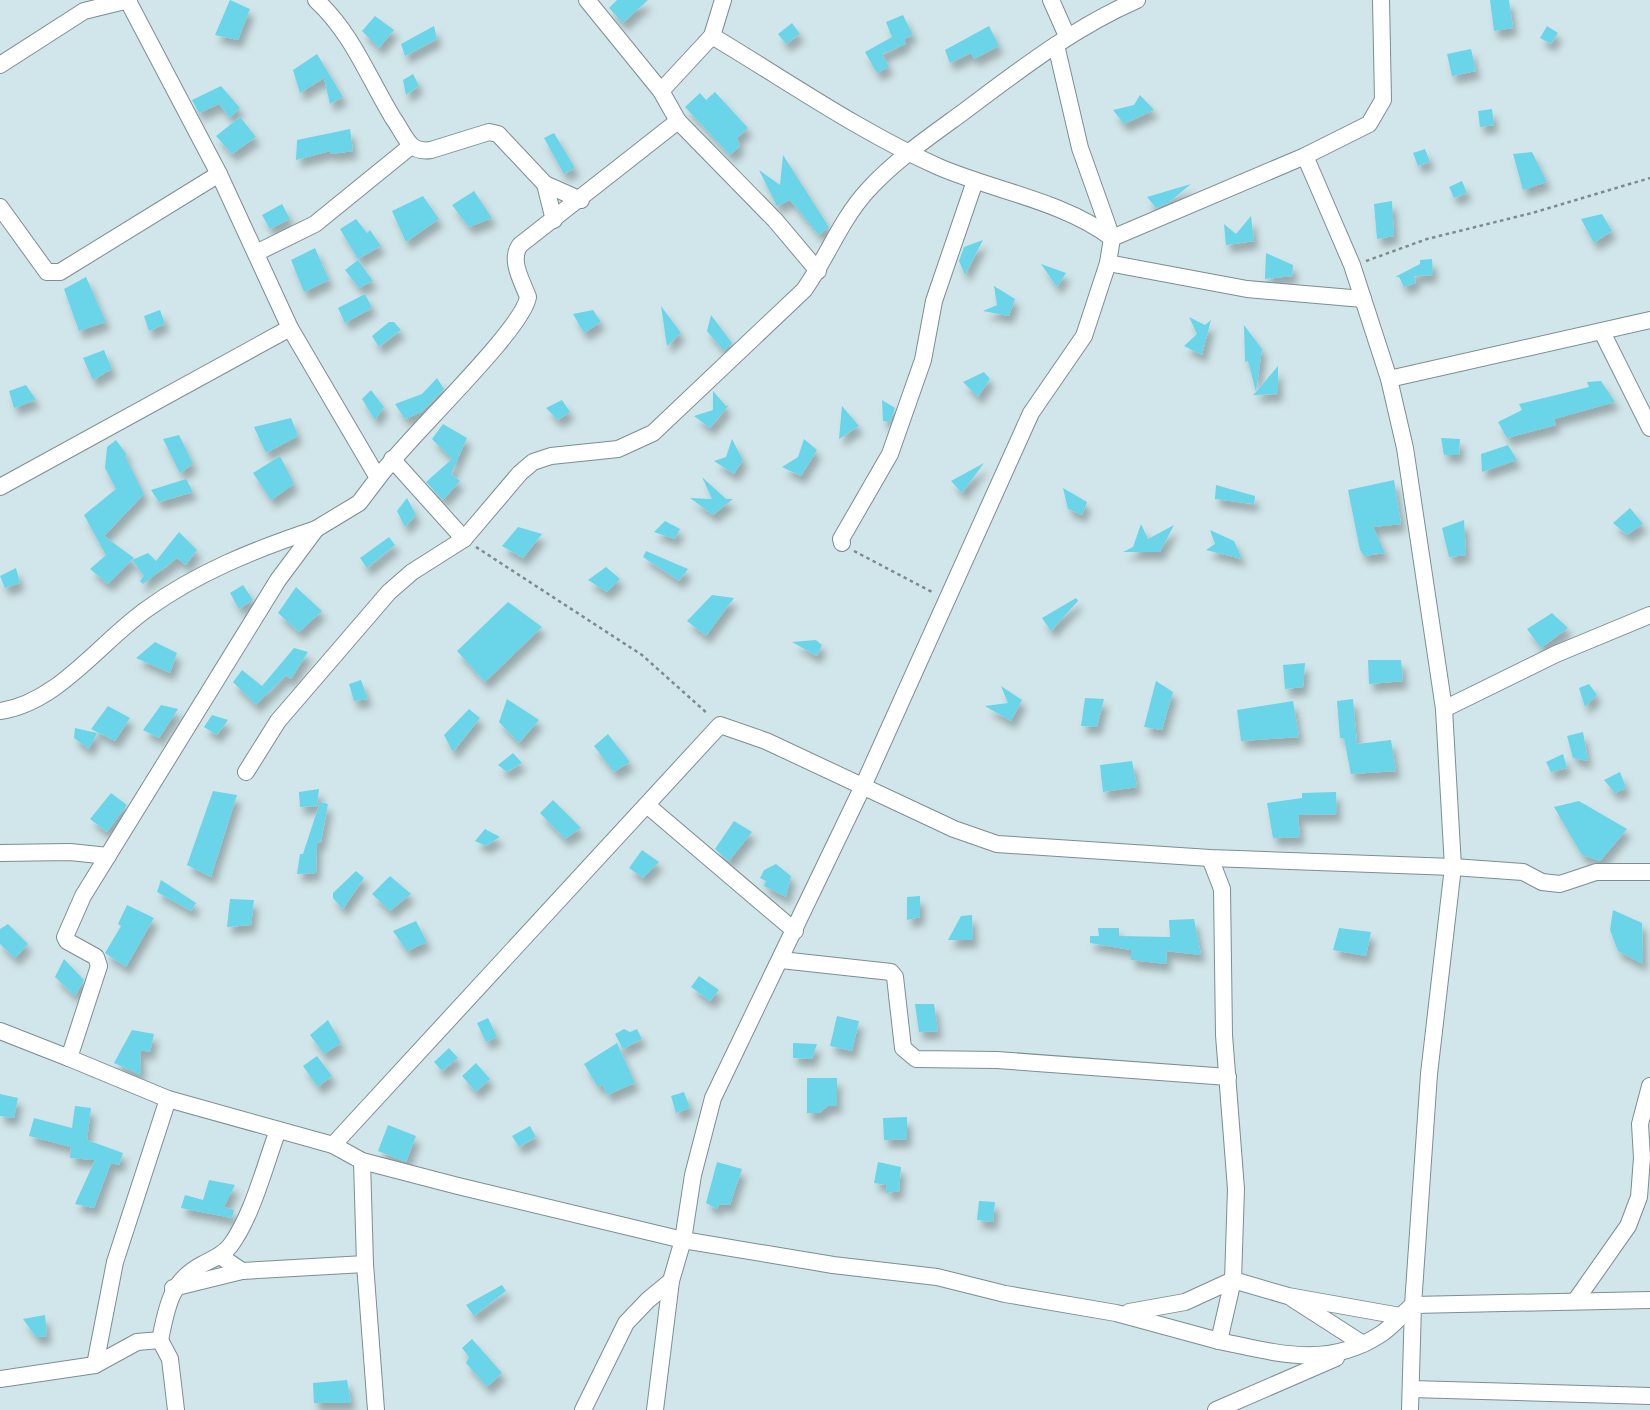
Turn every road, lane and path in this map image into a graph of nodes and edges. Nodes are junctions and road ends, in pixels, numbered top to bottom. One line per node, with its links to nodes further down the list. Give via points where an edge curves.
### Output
1 (129, 0): 10 (street, via 84,11); 16 (street)
2 (316, 0): 13 (street, via 350,38)
3 (587, 0): 11 (street)
4 (723, 0): 8 (street)
5 (1051, 0): 9 (street)
6 (1137, 0): 9 (street)
7 (1381, 0): 15 (street, via 1382,100 1377,112 1369,124)
8 (712, 36): 11 (street); 14 (street)
9 (1061, 41): 14 (street); 23 (street, via 1080,148)
10 (0, 65)
11 (661, 91): 12 (street)
12 (678, 121): 20 (street); 27 (street, via 767,211)
13 (411, 146): 19 (street, via 431,150 489,132 498,134); 24 (street, via 315,224)
14 (909, 152): 18 (street); 27 (street, via 868,190)
15 (1305, 156): 23 (street); 26 (street)
16 (219, 174): 21 (street, via 60,272 47,272 38,263); 24 (street)
17 (1650, 178): 26 (path, via 1427,239)
18 (975, 181): 23 (street, via 1093,223); 39 (street, via 934,301 923,360 890,454)
19 (545, 184): 20 (street); 22 (street)
20 (581, 201): 22 (street)
21 (0, 207)
22 (554, 220): 34 (street, via 515,252 528,297 518,321)
23 (1112, 238): 25 (street)
24 (256, 253): 30 (street)
25 (1108, 263): 28 (street, via 1247,289); 40 (street, via 1084,336 1031,413)
26 (1352, 265): 28 (street)
27 (818, 271): 38 (street, via 804,290 653,433 618,449 533,462)
28 (1363, 299): 32 (street)
29 (1650, 320): 31 (street)
30 (290, 328): 35 (street); 36 (street)
31 (1602, 331): 32 (street); 33 (street)
32 (1389, 379): 42 (street, via 1405,448)
33 (1650, 428)
34 (392, 459): 35 (street); 38 (street)
35 (378, 478): 37 (street, via 359,503)
36 (0, 487)
37 (316, 529): 43 (street, via 209,570 148,608 40,699); 49 (street, via 278,580)
38 (464, 539): 44 (path, via 642,654); 45 (street, via 389,592 278,721)
39 (842, 543): 40 (path)
40 (947, 600): 46 (street)
41 (1650, 615): 42 (street, via 1556,654)
42 (1444, 709): 52 (street)
43 (0, 710)
44 (720, 725): 46 (street); 47 (street)
45 (246, 772)
46 (864, 784): 50 (street, via 954,829 997,844); 55 (street)
47 (648, 806): 55 (street); 63 (street)
48 (0, 853): 49 (street)
49 (108, 856): 58 (street, via 66,934 67,941 99,963)
50 (1210, 858): 51 (street); 54 (street)
51 (1236, 858): 52 (street); 54 (street)
52 (1453, 867): 53 (street, via 1524,872 1560,884 1596,872); 75 (street, via 1429,1074)
53 (1650, 872)
54 (1222, 889): 59 (street)
55 (795, 931): 56 (street)
56 (781, 960): 59 (street, via 891,972 903,1048 916,1059 997,1060); 65 (street, via 713,1098 693,1175)
57 (0, 1031): 58 (street)
58 (69, 1058): 61 (street)
59 (1228, 1077): 69 (street, via 1236,1189)
60 (1650, 1086): 73 (street, via 1640,1124 1639,1198 1628,1226)
61 (168, 1098): 62 (street); 82 (street, via 115,1262)
62 (278, 1130): 63 (street); 66 (street, via 242,1224)
63 (333, 1145): 64 (street)
64 (362, 1161): 65 (street); 67 (street)
65 (683, 1240): 70 (street); 76 (street, via 937,1277)
66 (220, 1256): 68 (street); 71 (street, via 186,1274)
67 (365, 1264): 68 (street); 87 (street)
68 (242, 1271): 71 (street)
69 (1233, 1280): 72 (street); 76 (street, via 1185,1302); 79 (street)
70 (671, 1282): 88 (street, via 626,1323); 89 (street)
71 (173, 1289): 78 (street)
72 (1288, 1296): 77 (street); 80 (street)
73 (1576, 1300): 74 (street); 75 (street)
74 (1650, 1300)
75 (1413, 1305): 77 (street); 84 (street)
76 (1116, 1313): 79 (street)
77 (1400, 1316): 80 (street)
78 (160, 1340): 82 (street, via 137,1342); 86 (street, via 170,1359)
79 (1219, 1341): 81 (street, via 1302,1356)
80 (1363, 1344): 81 (street)
81 (1344, 1353): 90 (street)
82 (95, 1365): 83 (street)
83 (0, 1379)
84 (1410, 1389): 85 (street); 91 (street)
85 (1650, 1396)
86 (176, 1410)
87 (376, 1410)
88 (583, 1410)
89 (655, 1410)
90 (1216, 1410)
91 (1410, 1410)

